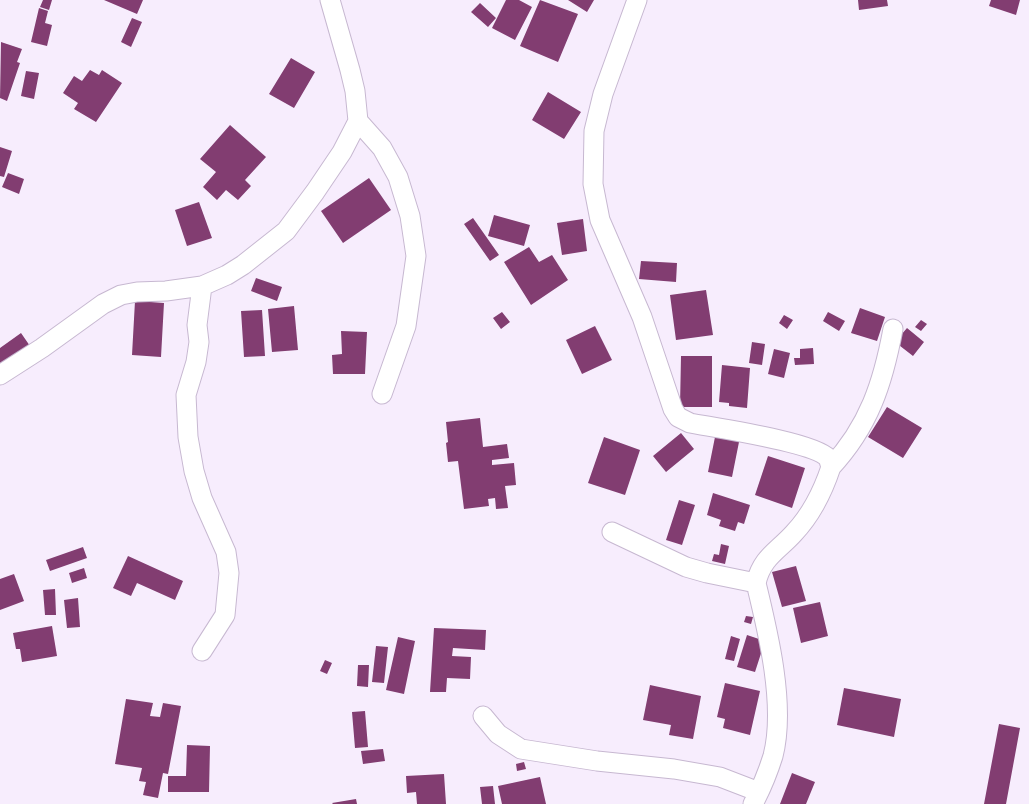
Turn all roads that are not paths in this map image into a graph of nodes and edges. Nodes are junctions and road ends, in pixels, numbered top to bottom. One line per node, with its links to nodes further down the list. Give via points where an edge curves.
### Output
1 (330, 0): 3 (street, via 355,91)
2 (637, 0): 8 (street, via 603,94 594,132 593,184 600,220 642,317 673,409 678,417 690,423 793,442 828,458)
3 (358, 121): 4 (street, via 342,152 286,231 243,265); 7 (street, via 382,148 398,177 410,216 416,256 406,326)
4 (202, 286): 6 (street, via 121,295 103,304); 11 (street, via 199,342 186,395 188,437 202,498 226,552 229,573 225,615)
5 (894, 329): 8 (street, via 879,390 860,430 847,450)
6 (0, 375)
7 (382, 394)
8 (831, 467): 10 (street, via 824,489 808,516 794,534 765,560)
9 (612, 532): 10 (street, via 686,567)
10 (756, 583): 13 (street, via 773,660 776,700 773,755)
11 (202, 652)
12 (483, 716): 13 (street, via 498,734 521,748 720,777)
13 (756, 798)

